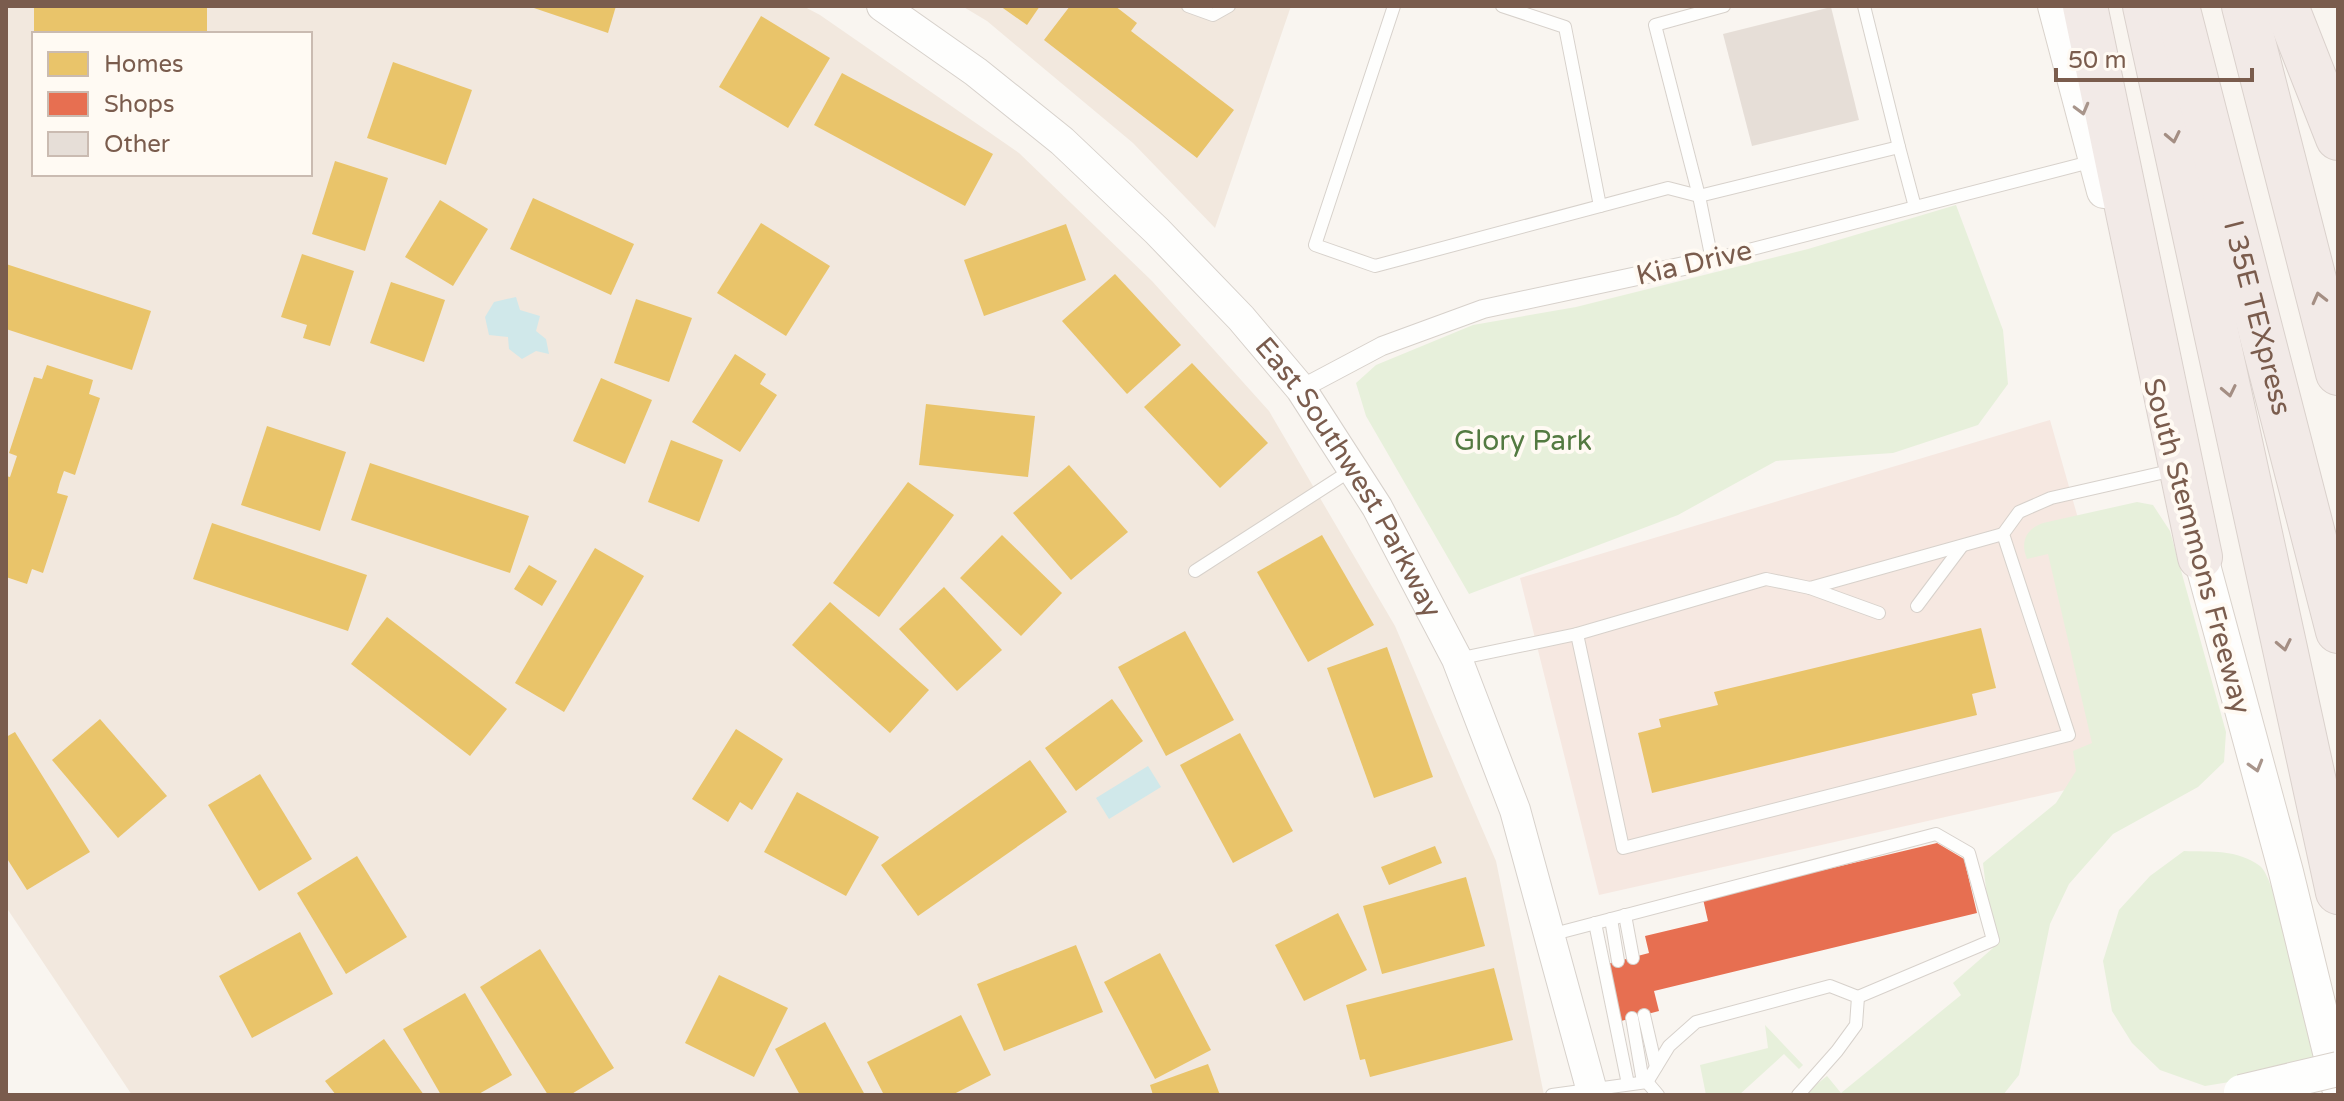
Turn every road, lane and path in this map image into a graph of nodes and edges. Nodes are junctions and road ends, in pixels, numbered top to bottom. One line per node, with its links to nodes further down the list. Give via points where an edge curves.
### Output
1 (882, 6): 22 (street, East Southwest Parkway, via 1062,141 1157,231)
2 (1188, 6): 3 (lane, via 1213,15)
3 (1229, 6)
4 (1394, 6): 18 (lane, via 1315,245 1375,266)
5 (1502, 6): 18 (lane, via 1565,27)
6 (1724, 6): 17 (lane, via 1655,25)
7 (1864, 6): 15 (lane)
8 (2055, 6): 16 (main road, South Stemmons Freeway, one-way to 16)
9 (2085, 6): 27 (highway)
10 (2145, 6): 35 (highway, South Stemmons Freeway, one-way to 35)
11 (2177, 6): 32 (highway, I 35E TEXpress)
12 (2244, 6): 21 (highway, one-way to 12)
13 (2286, 6): 14 (highway)
14 (2338, 138)
15 (1899, 147): 17 (lane); 19 (lane)
16 (2096, 161): 19 (lane, Kia Drive); 24 (main road, South Stemmons Freeway)
17 (1699, 196): 18 (lane, via 1668,188); 20 (lane)
18 (1600, 206)
19 (1915, 207): 20 (lane, Kia Drive)
20 (1705, 261): 22 (street, Kia Drive, via 1483,309 1382,346)
21 (2338, 373)
22 (1301, 389): 23 (street, East Southwest Parkway)
23 (1353, 469): 28 (lane); 34 (street, East Southwest Parkway)
24 (2177, 469): 25 (lane, via 2051,498 2019,512); 27 (main road, South Stemmons Freeway)
25 (2003, 534): 26 (lane); 33 (lane, via 2069,735 1623,848)
26 (1962, 546): 29 (lane); 30 (lane)
27 (2200, 557): 47 (main road, South Stemmons Freeway, one-way to 47)
28 (1195, 571)
29 (1810, 588): 31 (lane); 33 (lane, via 1766,579)
30 (1917, 606)
31 (1879, 613)
32 (2338, 631)
33 (1577, 634): 34 (lane)
34 (1457, 659): 39 (street, East Southwest Parkway, via 1515,810)
35 (2338, 892)
36 (1625, 915): 37 (lane); 40 (lane); 42 (lane, via 1936,834 1969,853 1993,940)
37 (1611, 919): 38 (lane); 41 (lane)
38 (1595, 923): 39 (lane); 46 (lane)
39 (1550, 935): 48 (street, East Southwest Parkway)
40 (1633, 958)
41 (1618, 961)
42 (1858, 997): 43 (lane, via 1830,986 1696,1022 1669,1046); 52 (lane, via 1856,1025)
43 (1656, 1067): 45 (lane); 45 (lane, via 1638,1016)
44 (2338, 1069): 49 (main road, bridge)
45 (1645, 1082): 46 (lane); 51 (lane)
46 (1628, 1084): 48 (lane)
47 (2338, 1085)
48 (1592, 1092): 50 (lane)
49 (2235, 1094)
50 (1552, 1095)
51 (1658, 1095)
52 (1798, 1095)

